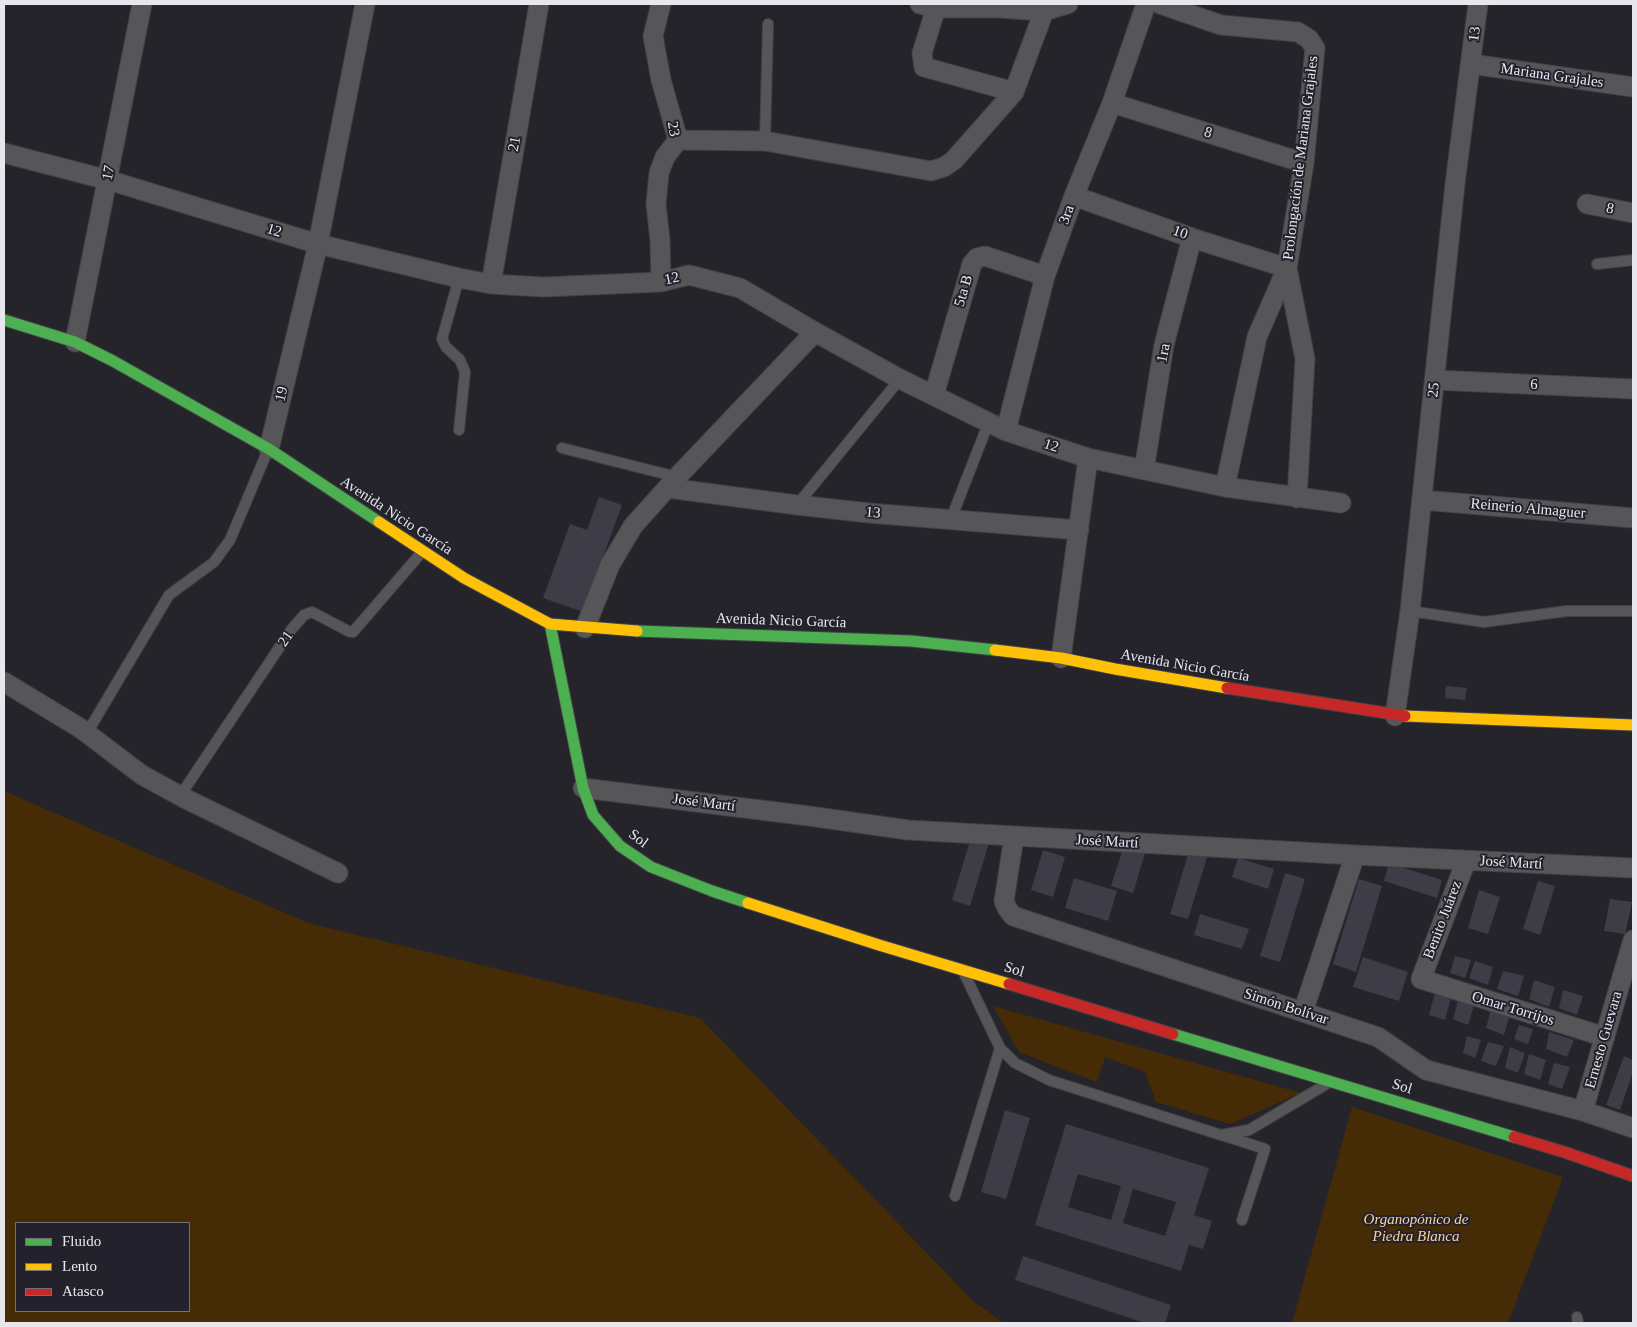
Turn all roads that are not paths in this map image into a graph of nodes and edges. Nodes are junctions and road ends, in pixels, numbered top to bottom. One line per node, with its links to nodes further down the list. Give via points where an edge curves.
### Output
1 (142, 4): 21 (street, 17)
2 (365, 4): 26 (street, 19)
3 (539, 4): 33 (street, 21)
4 (661, 4): 17 (street, 23, via 653,36 661,80)
5 (1068, 4): 11 (street)
6 (1146, 4): 16 (street, 3ra)
7 (1160, 4): 20 (street, Prolongación de Mariana Grajales, via 1221,25 1298,32 1308,39 1315,48)
8 (1478, 4): 13 (street, 13)
9 (928, 6): 10 (street); 15 (street, via 922,53 924,67)
10 (999, 6): 11 (street)
11 (1044, 11): 15 (street)
12 (768, 24): 18 (lane)
13 (1470, 64): 14 (street, Mariana Grajales); 38 (street, 25)
14 (1633, 88)
15 (1014, 92): 18 (street, via 954,160 931,171)
16 (1112, 104): 20 (street, 8); 22 (street, 3ra)
17 (678, 140): 18 (street); 32 (street, 23, via 665,157 659,174 656,204)
18 (765, 141)
19 (4, 153): 21 (street, 12)
20 (1304, 163): 29 (street, Prolongación de Mariana Grajales)
21 (108, 180): 26 (street, 12); 36 (street, 17)
22 (1074, 196): 25 (street, 10); 30 (street, 3ra)
23 (1587, 204): 24 (street, 8)
24 (1633, 213)
25 (1192, 238): 29 (street, 10); 47 (street, 1ra, via 1164,345)
26 (318, 244): 31 (street, 12); 45 (street, 19)
27 (1633, 260): 28 (lane)
28 (1597, 264)
29 (1288, 268): 49 (street, via 1257,337); 50 (street, via 1305,359)
30 (1045, 276): 40 (street, 5ta B, via 985,256 977,258 972,264); 43 (street, 3ra)
31 (459, 278): 33 (street, 12); 42 (lane, via 442,340 460,360 464,372)
32 (661, 282): 33 (street, 12, via 543,288); 35 (street, 12, via 689,275 740,288)
33 (491, 284)
34 (4, 320): 36 (street, Avenida Nicio García)
35 (814, 332): 37 (street, 12); 48 (street)
36 (75, 342): 45 (street, Avenida Nicio García)
37 (900, 379): 40 (street, 12); 53 (lane)
38 (1435, 380): 39 (street, 6); 51 (street, 25)
39 (1633, 389)
40 (934, 395): 41 (street, 12)
41 (988, 424): 43 (street, 12); 55 (lane)
42 (459, 430)
43 (1006, 431): 46 (street, 12)
44 (562, 448): 48 (lane)
45 (268, 449): 57 (street, Avenida Nicio García); 66 (lane, 19, via 230,540 214,562 169,595)
46 (1088, 458): 47 (street, 12); 56 (street)
47 (1144, 470): 49 (street, 12)
48 (672, 482): 53 (street, 13); 61 (street, via 633,526 619,549)
49 (1225, 487): 50 (street, 12)
50 (1297, 498): 52 (street, 12)
51 (1422, 500): 54 (street, Reinerio Almaguer); 58 (street, 25)
52 (1341, 503)
53 (797, 505): 55 (street, 13)
54 (1633, 518)
55 (951, 519): 56 (street, 13)
56 (1079, 530): 62 (street)
57 (422, 552): 60 (street, Avenida Nicio García); 68 (lane, 21, via 353,632 312,612 304,615)
58 (1410, 611): 59 (lane, via 1484,622 1567,612); 64 (street, 25)
59 (1633, 611)
60 (550, 624): 61 (street, Avenida Nicio García); 67 (street, Sol)
61 (585, 628): 62 (street, Avenida Nicio García, via 912,641)
62 (1061, 658): 64 (street, Avenida Nicio García)
63 (4, 682): 66 (street)
64 (1395, 716): 65 (street, Avenida Nicio García)
65 (1633, 724)
66 (87, 733): 68 (street, via 142,775)
67 (583, 788): 69 (street, José Martí, via 908,830); 75 (street, Sol, via 593,815 620,846 651,867 712,891)
68 (180, 796): 73 (street)
69 (1014, 837): 70 (street, José Martí); 77 (street, Simón Bolívar, via 1004,901 1013,916)
70 (1355, 855): 71 (street, José Martí); 77 (street)
71 (1466, 861): 72 (street, José Martí); 76 (street, Benito Juárez)
72 (1633, 868)
73 (338, 873)
74 (1633, 940): 78 (street, Ernesto Guevara)
75 (963, 970): 79 (lane); 80 (street, Sol)
76 (1420, 979): 78 (street, Omar Torrijos)
77 (1303, 1012): 81 (street, Simón Bolívar, via 1378,1037 1426,1070)
78 (1606, 1037): 81 (street, Ernesto Guevara)
79 (1000, 1048): 83 (lane, via 1015,1063 1049,1080); 85 (lane)
80 (1330, 1082): 83 (lane, via 1249,1130); 84 (street, Sol)
81 (1583, 1111): 82 (street, Simón Bolívar)
82 (1633, 1128)
83 (1221, 1135): 86 (lane, via 1265,1149)
84 (1633, 1176)
85 (955, 1196)
86 (1242, 1220)

